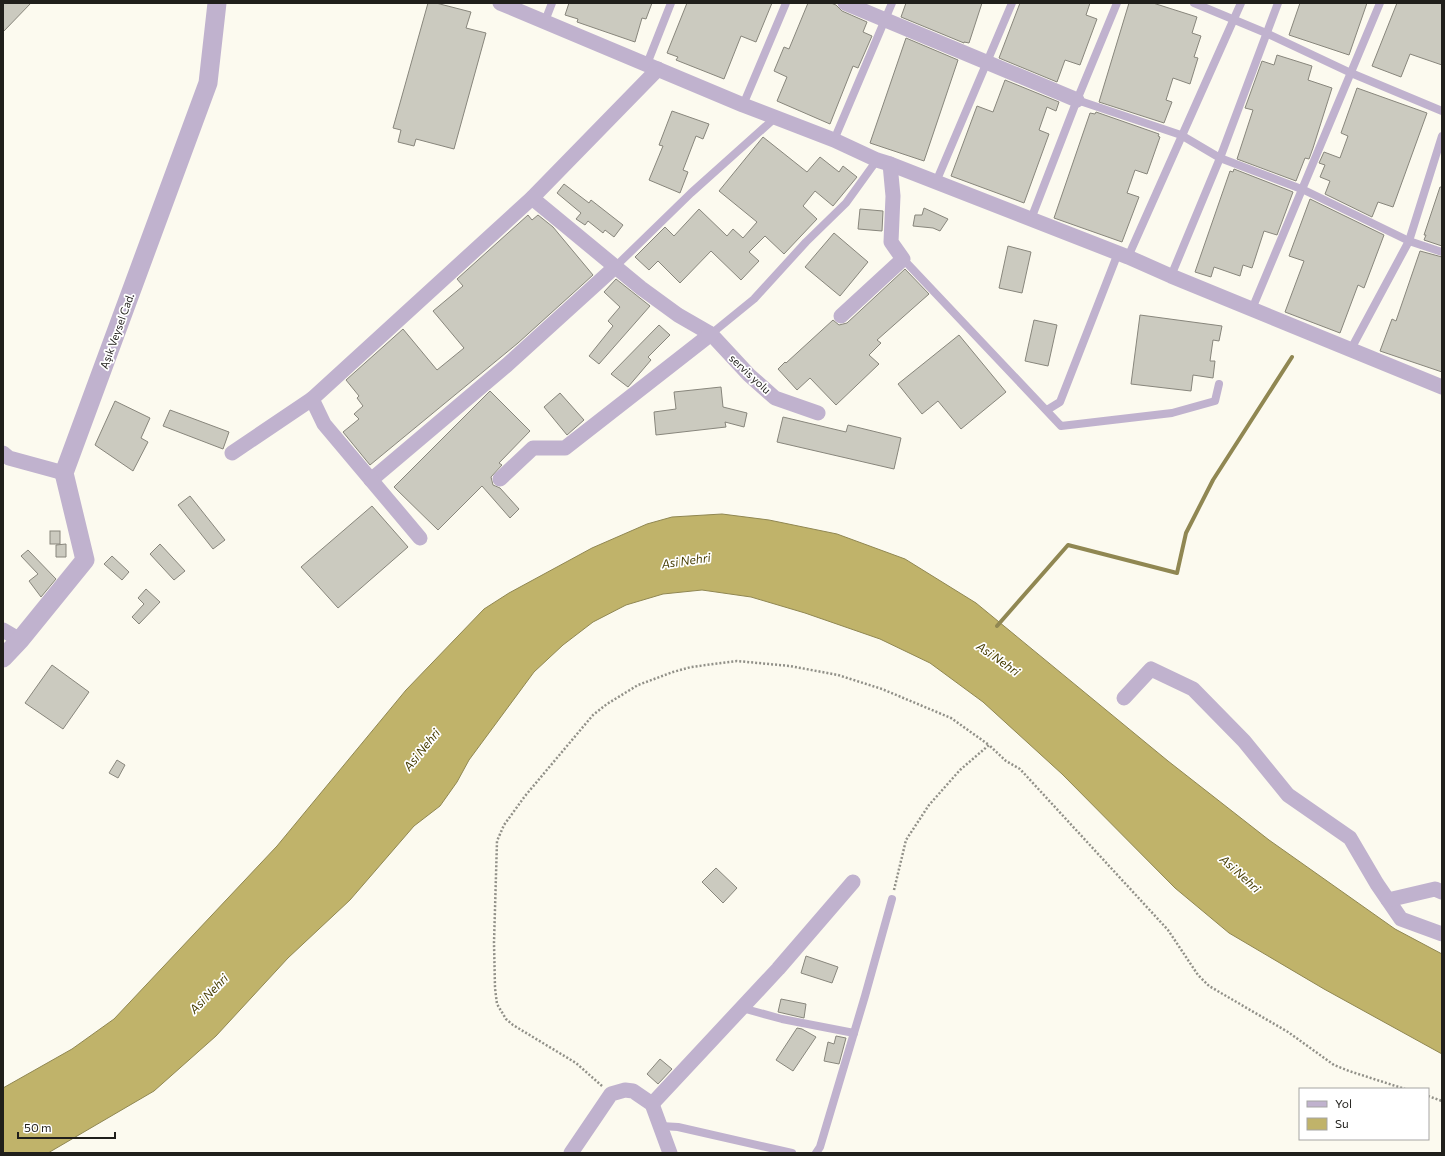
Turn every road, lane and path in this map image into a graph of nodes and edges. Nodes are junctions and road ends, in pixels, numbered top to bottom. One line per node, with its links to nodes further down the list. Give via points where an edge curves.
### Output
1 (217, 3): 51 (street, Aşık Veysel Cad., via 208,83)
2 (500, 3): 16 (street)
3 (552, 3): 16 (lane)
4 (671, 3): 19 (lane)
5 (786, 3): 22 (lane)
6 (845, 3): 14 (street)
7 (892, 3): 14 (lane)
8 (1012, 3): 18 (lane)
9 (1116, 3): 21 (lane)
10 (1194, 3): 15 (lane)
11 (1241, 3): 15 (lane)
12 (1278, 3): 17 (lane)
13 (1380, 3): 20 (lane)
14 (885, 19): 18 (street); 27 (lane)
15 (1233, 19): 17 (lane); 25 (lane)
16 (545, 21): 19 (street)
17 (1266, 32): 20 (lane); 28 (lane)
18 (987, 61): 21 (street); 30 (lane)
19 (652, 66): 22 (street); 32 (street)
20 (1351, 73): 23 (lane); 31 (lane)
21 (1077, 100): 25 (lane); 33 (lane)
22 (743, 105): 24 (street)
23 (1442, 111)
24 (776, 117): 27 (street); 38 (lane, via 691,193)
25 (1181, 136): 28 (lane); 36 (lane)
26 (1442, 136): 34 (lane)
27 (834, 140): 29 (street)
28 (1220, 158): 31 (lane); 39 (lane)
29 (884, 162): 30 (street); 37 (street, via 892,196 891,242); 42 (lane, via 754,299)
30 (936, 182): 33 (street)
31 (1304, 190): 34 (lane); 40 (lane)
32 (532, 198): 38 (street, servis yolu); 46 (street)
33 (1031, 219): 36 (street)
34 (1408, 241): 35 (lane); 43 (lane)
35 (1442, 252)
36 (1123, 255): 39 (street); 47 (lane, via 1060,402)
37 (903, 259): 41 (street); 47 (lane)
38 (615, 267): 42 (street, servis yolu, via 678,315); 53 (street, via 507,365)
39 (1171, 276): 40 (street)
40 (1252, 309): 43 (street)
41 (841, 316)
42 (710, 334): 48 (street, servis yolu, via 775,398); 52 (street, via 565,448 533,448)
43 (1351, 349): 45 (street)
44 (1219, 384): 47 (lane, via 1215,401 1172,413 1061,426)
45 (1442, 387)
46 (312, 399): 50 (street); 53 (street, via 324,424)
47 (1047, 410)
48 (818, 413)
49 (3, 453): 51 (street, via 10,458)
50 (232, 453)
51 (64, 473): 56 (street, via 85,560)
52 (500, 479)
53 (371, 480): 54 (street)
54 (420, 538)
55 (3, 630): 56 (street)
56 (20, 640): 57 (street)
57 (3, 658)
58 (1124, 698): 63 (street, via 1152,669 1193,689 1244,741 1288,795 1350,838)
59 (989, 745): 62 (path, via 960,770 929,805 906,840); 67 (path, via 1006,761 1020,768 1168,930 1198,975 1209,986 1282,1029 1334,1065); 68 (path, via 951,718 882,689 816,670 764,662 737,661 673,672 638,685 593,715 525,796 504,825 498,841 495,988 497,1004 513,1025 576,1063)
60 (853, 882): 65 (street)
61 (1442, 892): 63 (street, via 1435,889)
62 (892, 898): 66 (lane)
63 (1388, 900): 64 (street, via 1401,919)
64 (1442, 934)
65 (742, 1008): 66 (lane, via 782,1019); 71 (street)
66 (854, 1033): 76 (lane, via 820,1147)
67 (1401, 1088)
68 (612, 1094): 71 (street, via 625,1090 633,1091); 73 (street)
69 (1429, 1096): 70 (path)
70 (1442, 1100)
71 (652, 1104): 72 (street)
72 (661, 1126): 74 (street); 75 (lane, via 678,1127)
73 (571, 1153)
74 (670, 1153)
75 (792, 1153)
76 (816, 1153)

